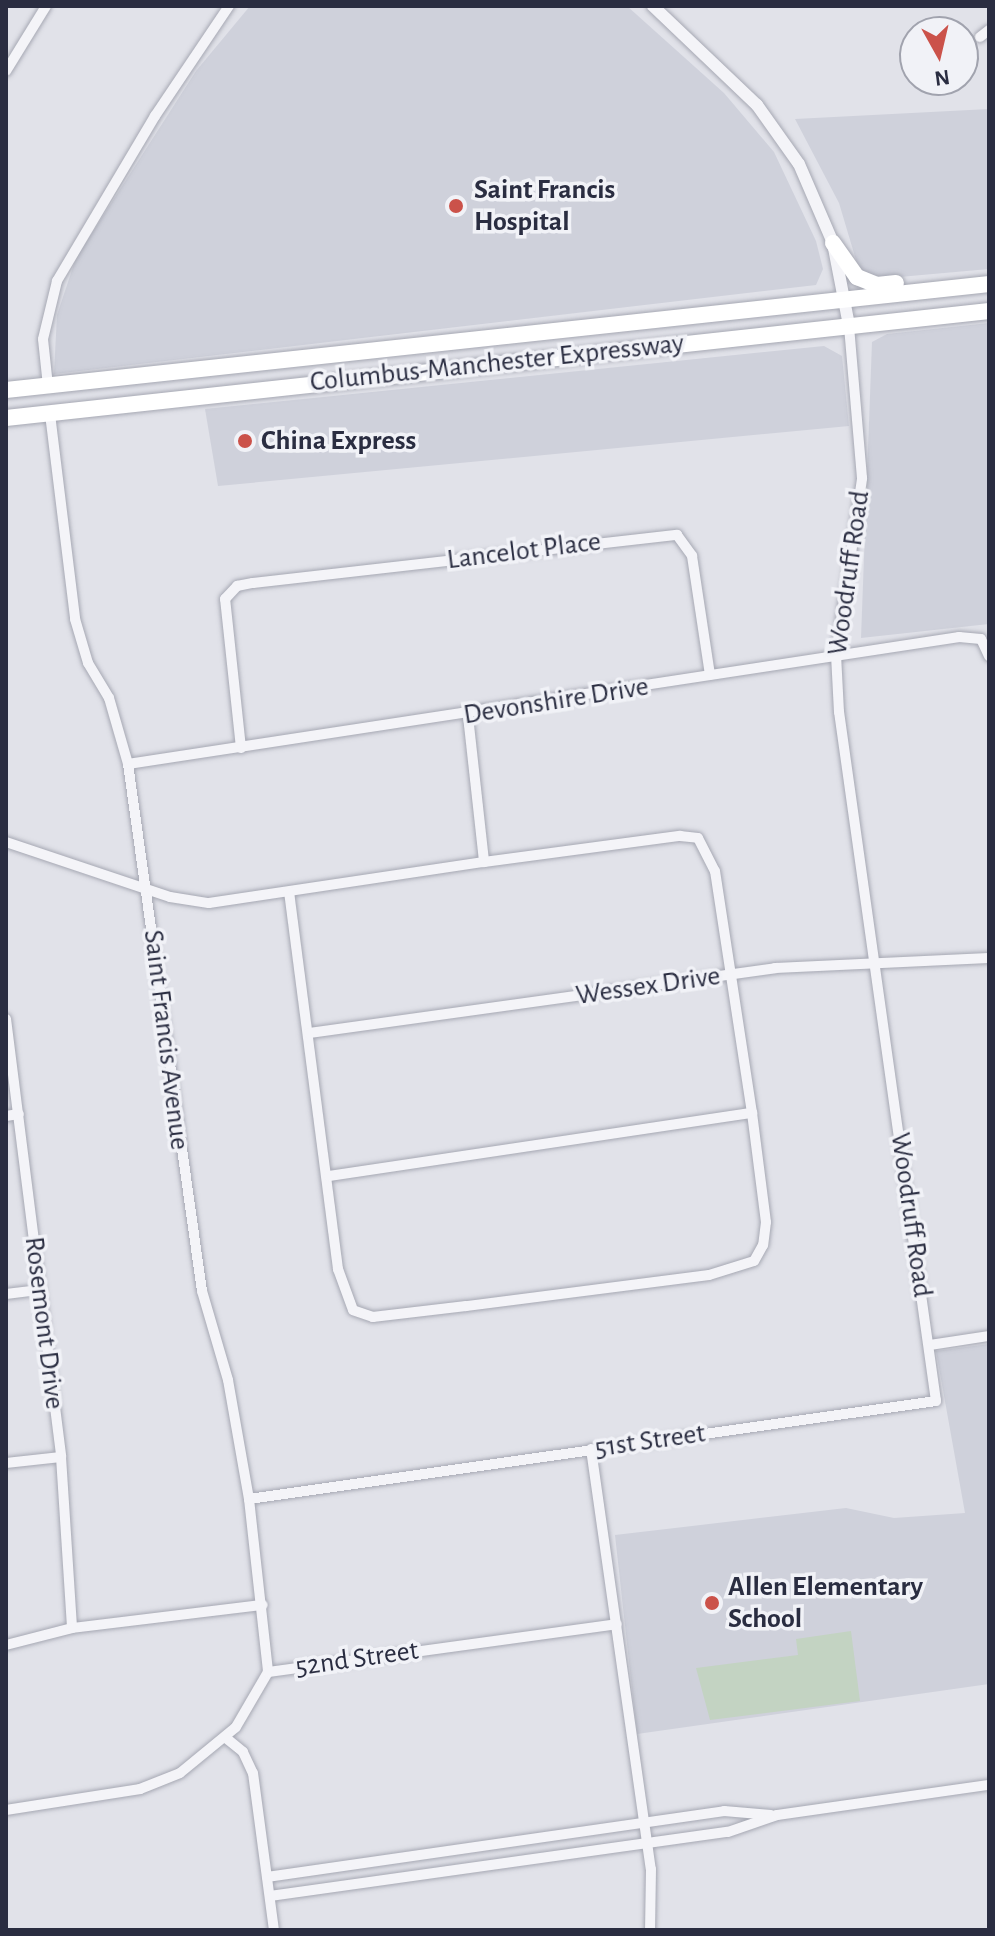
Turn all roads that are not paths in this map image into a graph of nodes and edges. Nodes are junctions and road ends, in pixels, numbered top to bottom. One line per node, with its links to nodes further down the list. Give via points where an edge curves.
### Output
1 (46, 6): 4 (street)
2 (229, 6): 13 (street, via 155,116 57,281 43,339)
3 (653, 6): 5 (street, Woodruff Road, via 757,105 799,164)
4 (6, 71)
5 (833, 243): 7 (main road, via 865,282 922,281); 8 (street, Woodruff Road)
6 (989, 284): 7 (main road, Columbus-Manchester Expressway)
7 (939, 289): 8 (main road, Columbus-Manchester Expressway)
8 (843, 299): 10 (street, Woodruff Road); 11 (main road, Columbus-Manchester Expressway)
9 (989, 311): 10 (main road, Columbus-Manchester Expressway)
10 (849, 325): 12 (main road, Columbus-Manchester Expressway); 17 (street, Woodruff Road, via 862,478)
11 (542, 331): 12 (main road, via 533,349 460,361); 13 (main road, Columbus-Manchester Expressway)
12 (443, 369): 15 (main road, Columbus-Manchester Expressway)
13 (48, 386): 14 (main road, Columbus-Manchester Expressway)
14 (6, 390)
15 (50, 414): 16 (main road, Columbus-Manchester Expressway); 22 (street, Saint Francis Avenue, via 75,619 88,663 109,698)
16 (6, 418)
17 (836, 655): 18 (street, Devonshire Drive, via 959,637 981,639); 19 (street, Devonshire Drive); 28 (street, Woodruff Road)
18 (989, 656)
19 (710, 675): 20 (street, Devonshire Drive); 21 (street, Lancelot Place, via 692,556 677,535 253,583 226,592)
20 (468, 716): 21 (street, Devonshire Drive); 24 (street)
21 (241, 748): 22 (street, Devonshire Drive)
22 (128, 764): 25 (street, Saint Francis Avenue)
23 (6, 842): 25 (street)
24 (484, 862): 26 (street); 29 (street, via 649,839 698,838 709,851)
25 (146, 887): 26 (street, via 209,903); 43 (street, Saint Francis Avenue, via 202,1291 228,1380)
26 (289, 892): 31 (street)
27 (989, 958): 28 (street, Wessex Drive)
28 (873, 963): 29 (street, Wessex Drive); 39 (street, Woodruff Road)
29 (728, 974): 31 (street, Wessex Drive); 32 (street)
30 (6, 1019): 33 (street, Rosemont Drive)
31 (309, 1033): 35 (street)
32 (752, 1113): 35 (street); 35 (street, via 764,1206 763,1245 754,1261 735,1270 693,1277 373,1317 353,1310 337,1261)
33 (19, 1114): 34 (street); 36 (street, Rosemont Drive)
34 (6, 1116)
35 (329, 1176)
36 (40, 1290): 37 (street); 41 (street, Rosemont Drive)
37 (6, 1294)
38 (989, 1336): 39 (street)
39 (930, 1345): 40 (street, 51st Street, via 936,1401)
40 (591, 1449): 43 (street, 51st Street); 45 (street)
41 (61, 1457): 42 (street); 46 (street, Rosemont Drive)
42 (6, 1463)
43 (249, 1499): 44 (street, Saint Francis Avenue)
44 (263, 1605): 46 (street); 48 (street, Saint Francis Avenue)
45 (617, 1624): 48 (street, 52nd Street); 53 (street)
46 (72, 1628): 47 (street)
47 (6, 1645)
48 (268, 1672): 49 (street, 52nd Street)
49 (226, 1738): 51 (street, 52nd Street, via 193,1766 154,1785); 55 (street, via 243,1752 253,1773)
50 (989, 1785): 52 (street)
51 (6, 1810)
52 (777, 1815): 53 (street, via 724,1811); 54 (street, via 728,1832)
53 (645, 1824): 54 (street); 55 (street)
54 (647, 1843): 56 (street); 58 (street)
55 (267, 1877): 56 (street)
56 (270, 1896): 57 (street)
57 (274, 1930)
58 (650, 1930)

